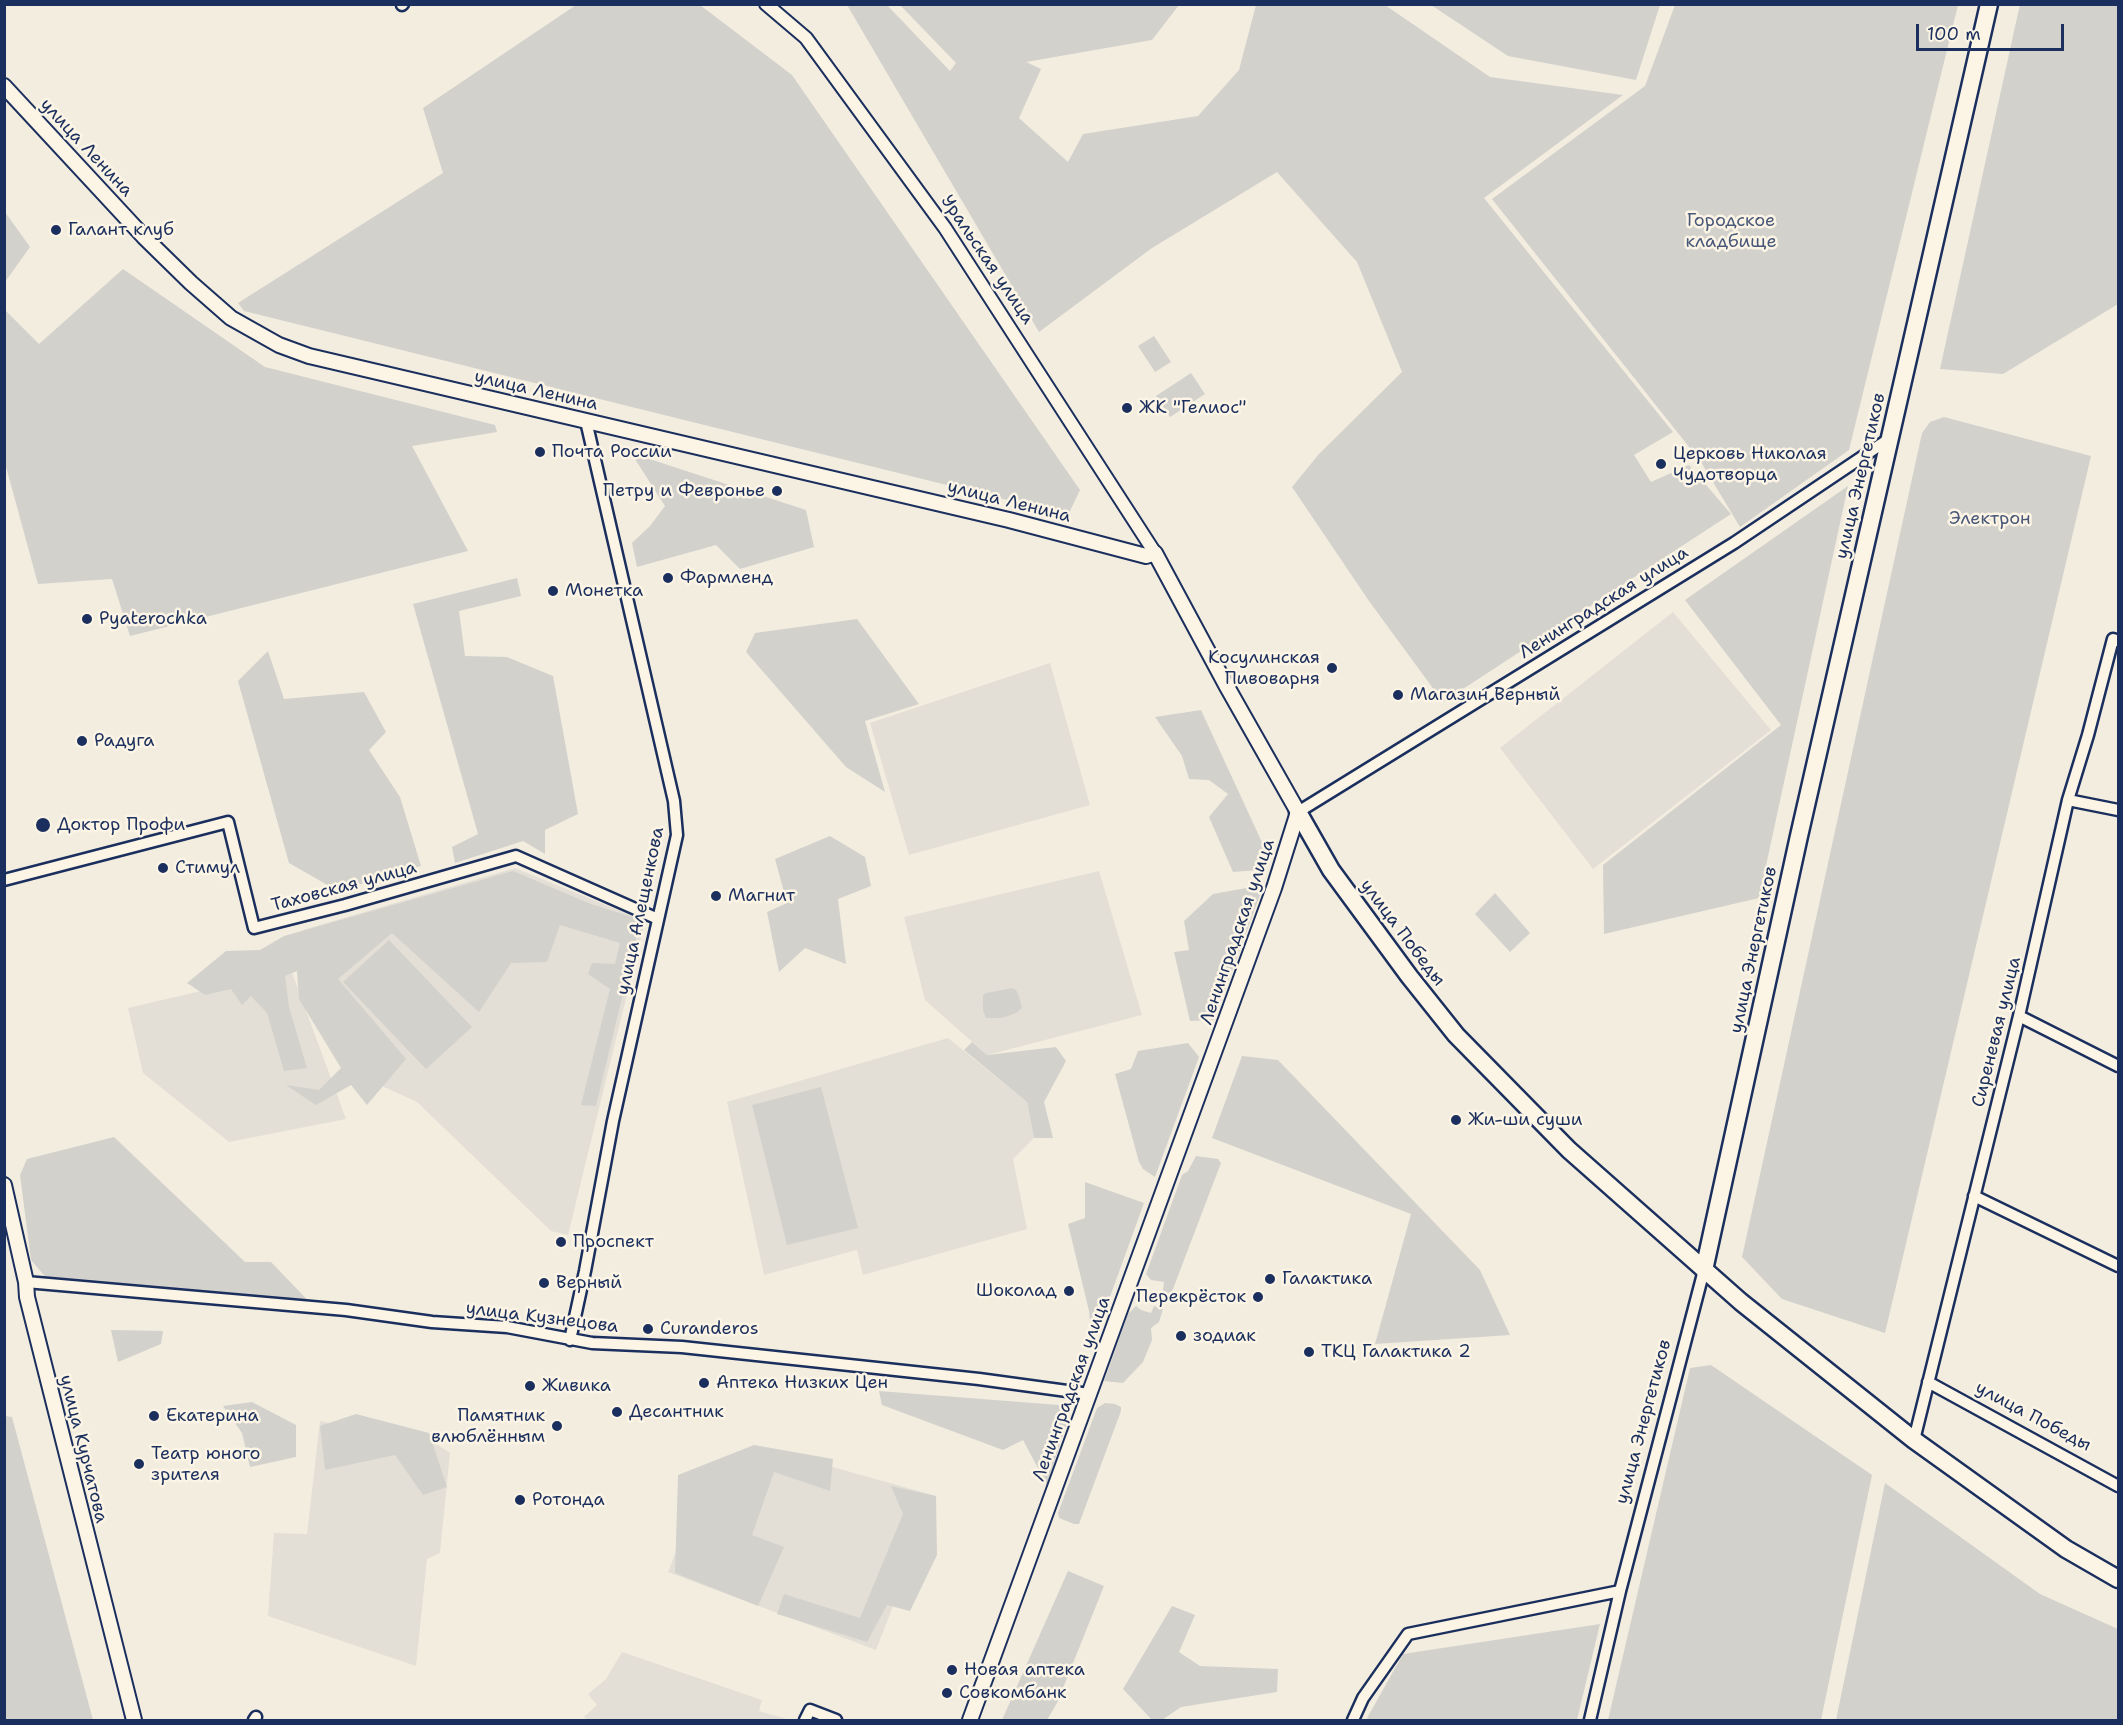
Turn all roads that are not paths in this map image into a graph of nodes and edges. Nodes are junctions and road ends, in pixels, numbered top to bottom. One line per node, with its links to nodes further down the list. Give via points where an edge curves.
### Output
1 (766, 4): 6 (street, Уральская улица, via 806,38 945,228)
2 (1989, 4): 5 (main road, улица Энергетиков)
3 (4, 86): 4 (main road, улица Ленина, via 144,237 231,318 256,334 309,356)
4 (586, 421): 6 (main road, улица Ленина, via 1146,556); 12 (street, улица Алещенкова, via 675,801 677,836)
5 (1889, 440): 10 (street, Ленинградская улица, via 1734,543); 18 (main road, улица Энергетиков)
6 (1155, 553): 10 (main road, улица Победы)
7 (2118, 640): 8 (street, Сиреневая улица, via 2113,639)
8 (2068, 800): 9 (street); 13 (street, Сиреневая улица)
9 (2118, 810)
10 (1298, 812): 18 (main road, улица Победы, via 1331,870 1456,1035 1569,1150); 22 (main road, Ленинградская улица, via 1270,899)
11 (4, 880): 12 (street, Таховская улица, via 228,822 254,928 516,856)
12 (658, 919): 20 (street, улица Алещенкова)
13 (2019, 1016): 14 (street); 16 (street, Сиреневая улица)
14 (2118, 1066)
15 (4, 1185): 19 (main road, улица Курчатова)
16 (1974, 1196): 17 (street); 21 (street, Сиреневая улица)
17 (2118, 1266)
18 (1704, 1270): 23 (main road, улица Победы); 26 (street, улица Энергетиков)
19 (26, 1282): 20 (street, улица Кузнецова, via 507,1327); 27 (main road, улица Курчатова)
20 (570, 1340): 22 (street, улица Кузнецова, via 682,1347)
21 (1928, 1382): 23 (street, Сиреневая улица); 24 (street, улица Победы)
22 (1089, 1394): 30 (main road, Ленинградская улица)
23 (1914, 1440): 25 (main road, улица Победы, via 2066,1549)
24 (2118, 1486)
25 (2118, 1579)
26 (1620, 1591): 31 (street, via 1408,1634 1363,1698); 32 (street, улица Энергетиков)
27 (134, 1720)
28 (805, 1720): 29 (street, via 810,1710)
29 (836, 1720)
30 (970, 1720)
31 (1353, 1720)
32 (1590, 1720)

